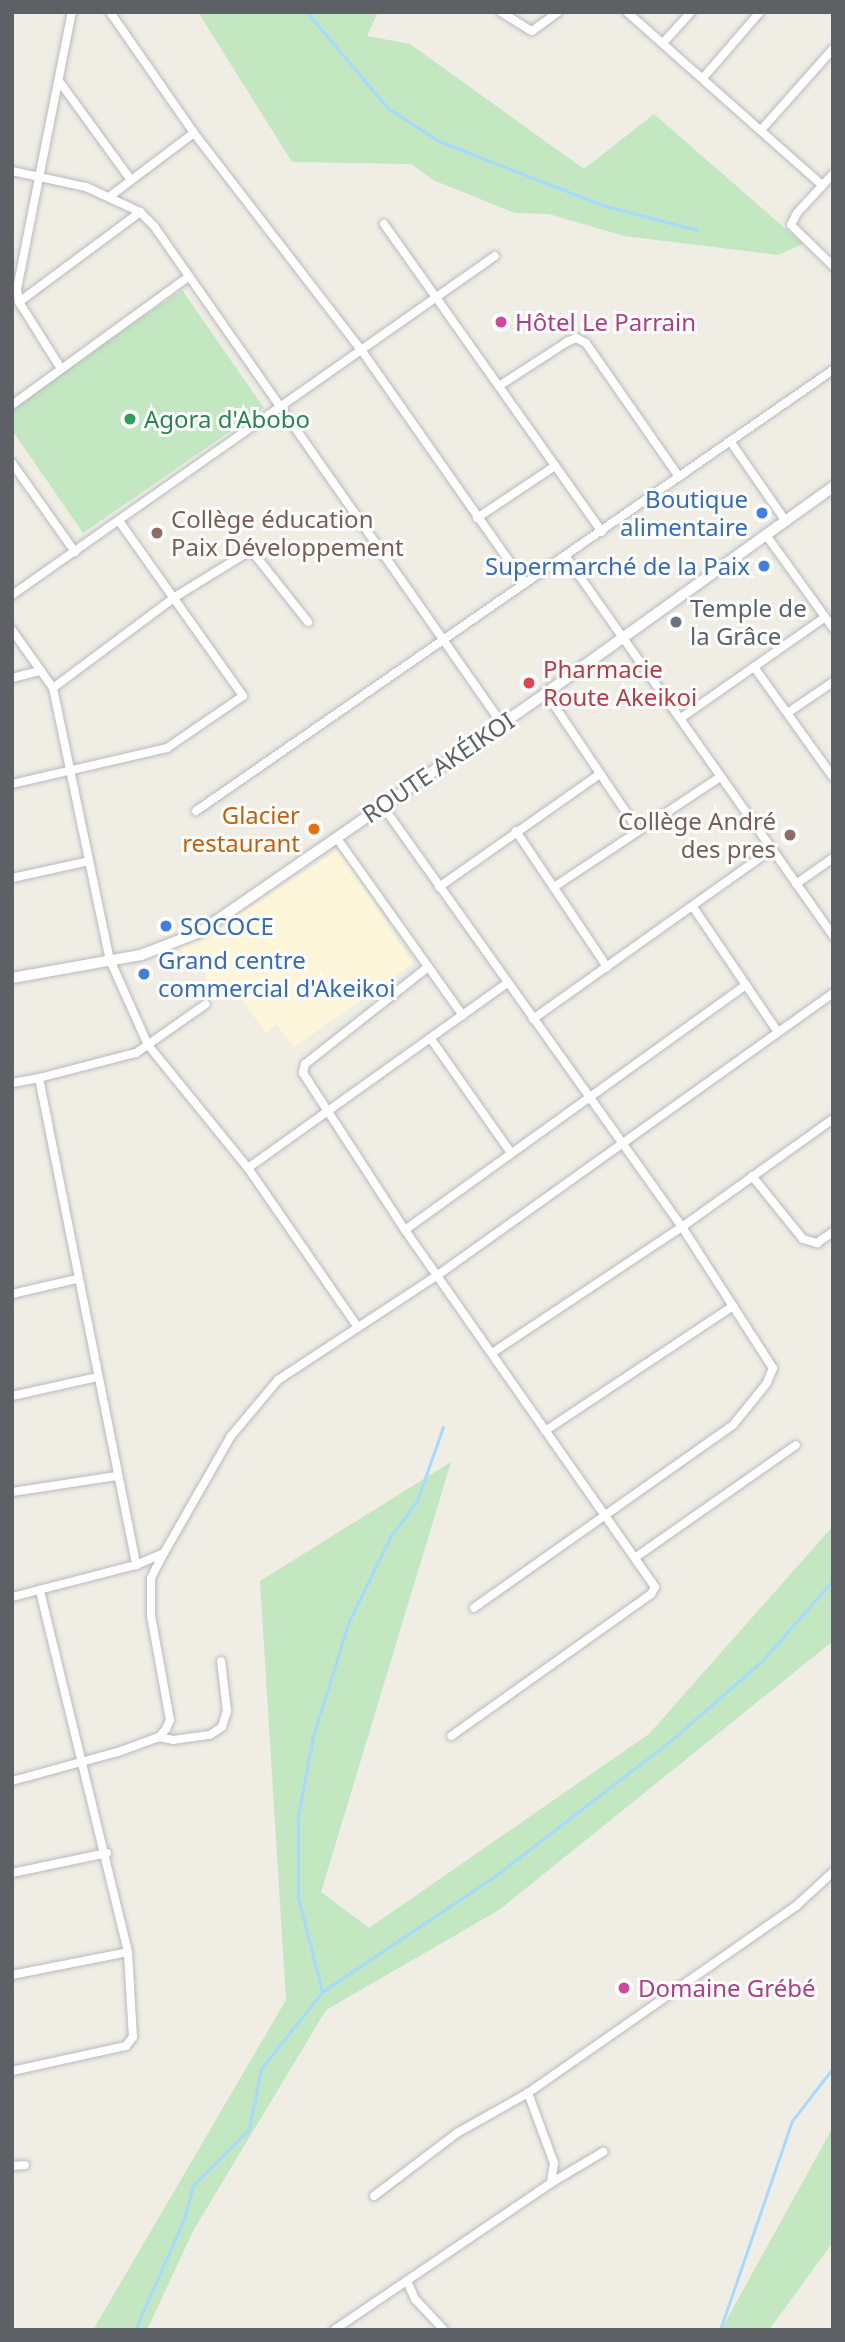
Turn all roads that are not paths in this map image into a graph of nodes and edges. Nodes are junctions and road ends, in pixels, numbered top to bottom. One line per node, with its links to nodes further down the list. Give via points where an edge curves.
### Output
1 (72, 12): 11 (street)
2 (110, 12): 13 (street)
3 (500, 12): 4 (street, via 531,31)
4 (558, 12)
5 (627, 12): 8 (street)
6 (691, 12): 8 (street)
7 (760, 12): 10 (street)
8 (663, 43): 10 (street)
9 (833, 49): 12 (street)
10 (703, 78): 12 (street)
11 (59, 81): 16 (street); 17 (street)
12 (761, 130): 18 (street)
13 (194, 133): 17 (street); 27 (street)
14 (12, 171): 16 (street)
15 (833, 174): 18 (street)
16 (42, 176): 19 (street); 26 (street, via 17,289)
17 (131, 180): 19 (street)
18 (822, 185): 23 (street, via 791,225)
19 (109, 197): 20 (street)
20 (140, 212): 24 (street); 26 (street)
21 (383, 224): 25 (street)
22 (495, 256): 25 (street)
23 (833, 266)
24 (188, 277): 28 (street); 32 (street)
25 (435, 298): 27 (street); 30 (street)
26 (19, 302): 28 (street)
27 (362, 351): 32 (street); 38 (street)
28 (60, 367): 31 (street)
29 (833, 370): 33 (street)
30 (499, 386): 35 (street); 36 (street, via 567,342 576,338 586,342)
31 (12, 405)
32 (279, 410): 40 (street); 53 (street)
33 (730, 441): 36 (street); 39 (street)
34 (12, 463): 43 (street)
35 (555, 466): 38 (street); 41 (street)
36 (679, 477): 41 (street)
37 (833, 487): 39 (street, ROUTE AKÉIKOI)
38 (477, 518): 45 (street)
39 (785, 520): 42 (street, ROUTE AKÉIKOI)
40 (119, 521): 43 (street); 47 (street)
41 (603, 532): 44 (street)
42 (766, 534): 48 (street); 52 (street, ROUTE AKÉIKOI)
43 (75, 552): 46 (street)
44 (566, 557): 45 (street); 52 (street)
45 (526, 584): 53 (street)
46 (12, 595)
47 (175, 597): 49 (street, via 254,550); 58 (street); 63 (street, via 241,692 241,700 174,745)
48 (824, 618): 50 (street); 54 (street)
49 (308, 622)
50 (833, 628)
51 (12, 630): 55 (street)
52 (624, 638): 59 (street, ROUTE AKÉIKOI); 61 (street)
53 (442, 641): 62 (street); 69 (street)
54 (754, 667): 60 (street); 61 (street)
55 (41, 671): 56 (street); 58 (street)
56 (12, 677)
57 (833, 682): 60 (street)
58 (53, 688): 63 (street)
59 (546, 693): 62 (street, ROUTE AKÉIKOI); 64 (street)
60 (789, 712): 66 (street)
61 (681, 718): 65 (street)
62 (502, 723): 68 (street, ROUTE AKÉIKOI)
63 (73, 773): 67 (street); 75 (street)
64 (600, 774): 70 (street); 71 (street)
65 (720, 777): 70 (street); 73 (street)
66 (833, 777)
67 (12, 784)
68 (382, 805): 72 (street, ROUTE AKÉIKOI); 78 (street)
69 (196, 811)
70 (638, 830): 79 (street)
71 (516, 831): 78 (street); 79 (street)
72 (336, 836): 82 (street, ROUTE AKÉIKOI, via 200,932 141,955); 83 (street)
73 (772, 849): 77 (street); 80 (street)
74 (833, 859): 77 (street)
75 (89, 861): 76 (street); 82 (street)
76 (12, 878)
77 (796, 884): 81 (street)
78 (439, 887): 86 (street)
79 (554, 887): 84 (street)
80 (693, 907): 84 (street); 87 (street)
81 (833, 936)
82 (110, 960): 85 (street, ROUTE AKÉIKOI); 94 (street)
83 (428, 967): 90 (street); 98 (street, via 305,1064 303,1073)
84 (607, 967): 91 (street)
85 (12, 978)
86 (507, 983): 90 (street); 91 (street)
87 (746, 985): 92 (street); 97 (street)
88 (833, 993): 92 (street)
89 (206, 1004): 94 (street)
90 (463, 1016): 93 (street)
91 (533, 1019): 97 (street)
92 (778, 1032): 100 (street)
93 (431, 1039): 98 (street); 101 (street)
94 (148, 1045): 95 (street); 102 (street)
95 (39, 1078): 96 (street); 108 (street)
96 (12, 1083)
97 (588, 1097): 100 (street); 101 (street)
98 (328, 1113): 102 (street); 105 (street)
99 (833, 1119): 103 (street)
100 (621, 1144): 104 (street); 107 (street)
101 (511, 1153): 105 (street)
102 (248, 1168): 111 (street)
103 (752, 1175): 104 (street); 106 (street, via 803,1239 817,1243)
104 (682, 1227): 110 (street); 112 (street)
105 (405, 1230): 107 (street)
106 (833, 1232)
107 (438, 1275): 111 (street); 112 (street)
108 (77, 1279): 109 (street); 113 (street)
109 (12, 1294)
110 (733, 1306): 115 (street); 119 (street, via 773,1368 767,1382 733,1425)
111 (357, 1326): 120 (street, via 278,1380 246,1414)
112 (492, 1353): 115 (street)
113 (99, 1377): 114 (street); 117 (street)
114 (12, 1396)
115 (545, 1431): 119 (street)
116 (796, 1445): 121 (street)
117 (117, 1476): 118 (street); 122 (street)
118 (12, 1492)
119 (603, 1514): 121 (street); 125 (street)
120 (164, 1553): 122 (street); 128 (street, via 151,1578 150,1615 170,1720)
121 (636, 1557): 127 (street, via 653,1580 651,1594)
122 (136, 1565): 123 (street)
123 (40, 1590): 124 (street); 129 (street)
124 (12, 1597)
125 (474, 1608)
126 (221, 1661): 128 (street, via 227,1711 222,1727 210,1735 173,1740)
127 (451, 1736)
128 (159, 1737): 129 (street)
129 (79, 1762): 130 (street); 131 (street)
130 (12, 1781)
131 (107, 1853): 133 (street); 134 (street)
132 (833, 1872): 137 (street, via 796,1906)
133 (12, 1873)
134 (128, 1952): 135 (street); 136 (street, via 130,2043)
135 (12, 1975)
136 (12, 2071)
137 (528, 2093): 141 (street, via 554,2163); 142 (street, via 457,2133)
138 (603, 2152): 141 (street)
139 (25, 2165): 140 (street)
140 (12, 2166)
141 (551, 2183): 143 (street)
142 (374, 2196)
143 (407, 2281): 144 (street); 145 (street, via 415,2299)
144 (334, 2330)
145 (444, 2330)

